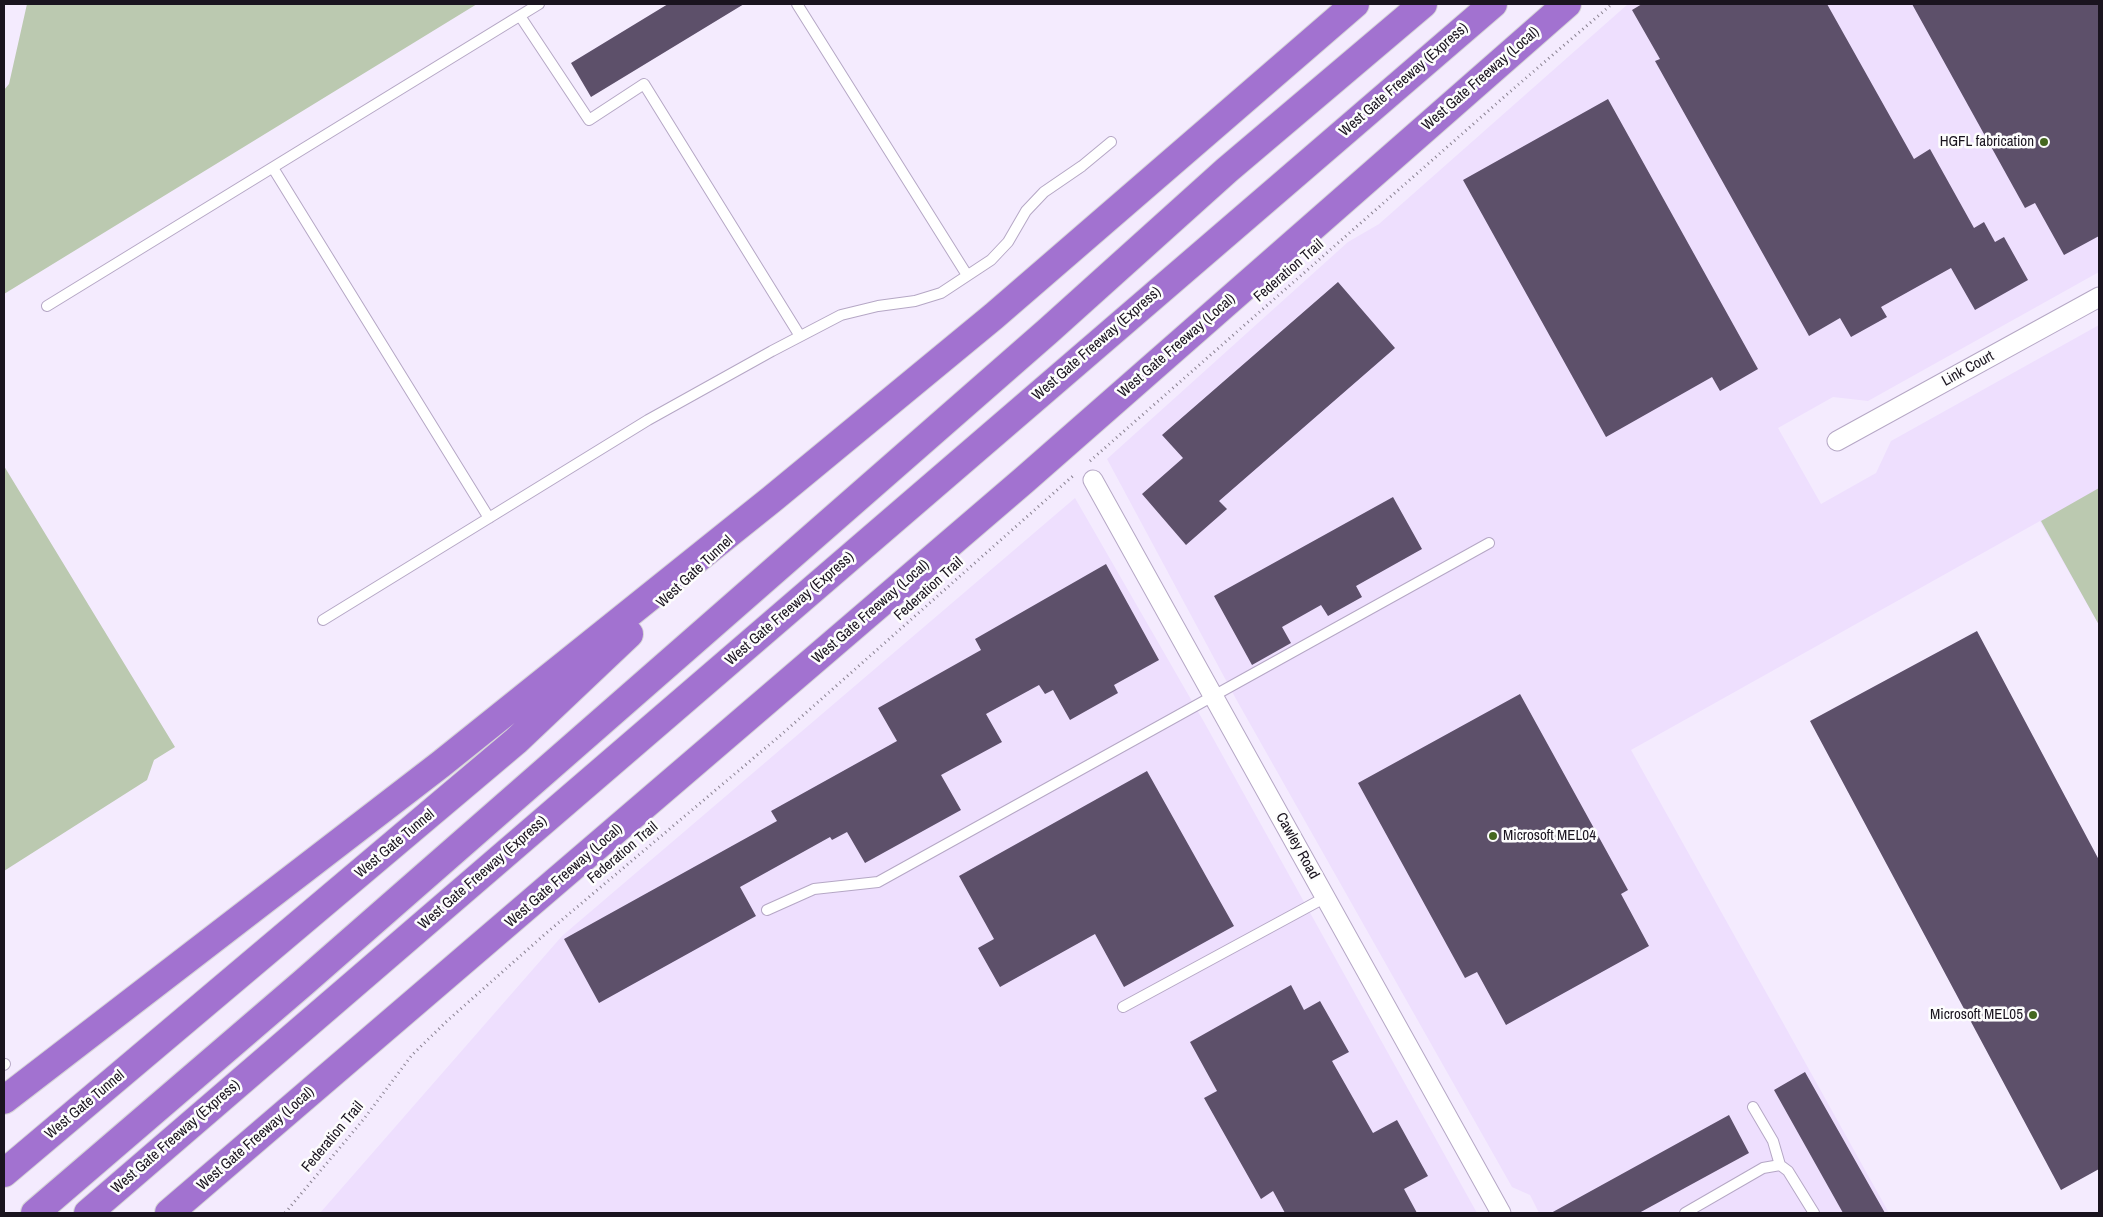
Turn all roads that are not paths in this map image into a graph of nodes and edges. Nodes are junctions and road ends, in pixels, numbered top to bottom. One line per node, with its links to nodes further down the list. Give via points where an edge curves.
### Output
1 (539, 4): 7 (lane)
2 (797, 4): 10 (lane)
3 (1355, 4): 16 (highway, via 994,316)
4 (1423, 4): 28 (highway, via 1227,170 310,977)
5 (1492, 4): 29 (highway, West Gate Freeway (Express))
6 (1567, 4): 30 (highway, West Gate Freeway (Local), via 1001,500)
7 (520, 16): 9 (lane); 13 (lane, via 589,120 644,84)
8 (1111, 142): 10 (lane, via 1044,192 1026,211 1008,242 991,260)
9 (273, 168): 12 (lane); 17 (lane)
10 (968, 275): 13 (lane, via 941,293 841,315)
11 (2099, 297): 14 (street, Link Court)
12 (47, 306)
13 (800, 336): 17 (lane, via 648,420)
14 (1837, 441)
15 (1086, 472): 20 (street, Cawley Road)
16 (772, 499): 24 (highway, via 441,764); 27 (highway, West Gate Tunnel, via 516,741)
17 (489, 518): 19 (lane)
18 (1489, 543): 20 (lane)
19 (324, 620)
20 (1213, 696): 21 (street, Cawley Road); 22 (lane, via 878,882 814,889)
21 (1326, 897): 23 (lane); 31 (street, Cawley Road)
22 (768, 910)
23 (1123, 1008)
24 (4, 1100)
25 (1752, 1108): 26 (lane, via 1773,1141)
26 (1780, 1165): 32 (lane, via 1763,1168); 33 (lane, via 1788,1170)
27 (4, 1173)
28 (35, 1213)
29 (88, 1213)
30 (169, 1213)
31 (1502, 1213)
32 (1685, 1213)
33 (1814, 1213)

